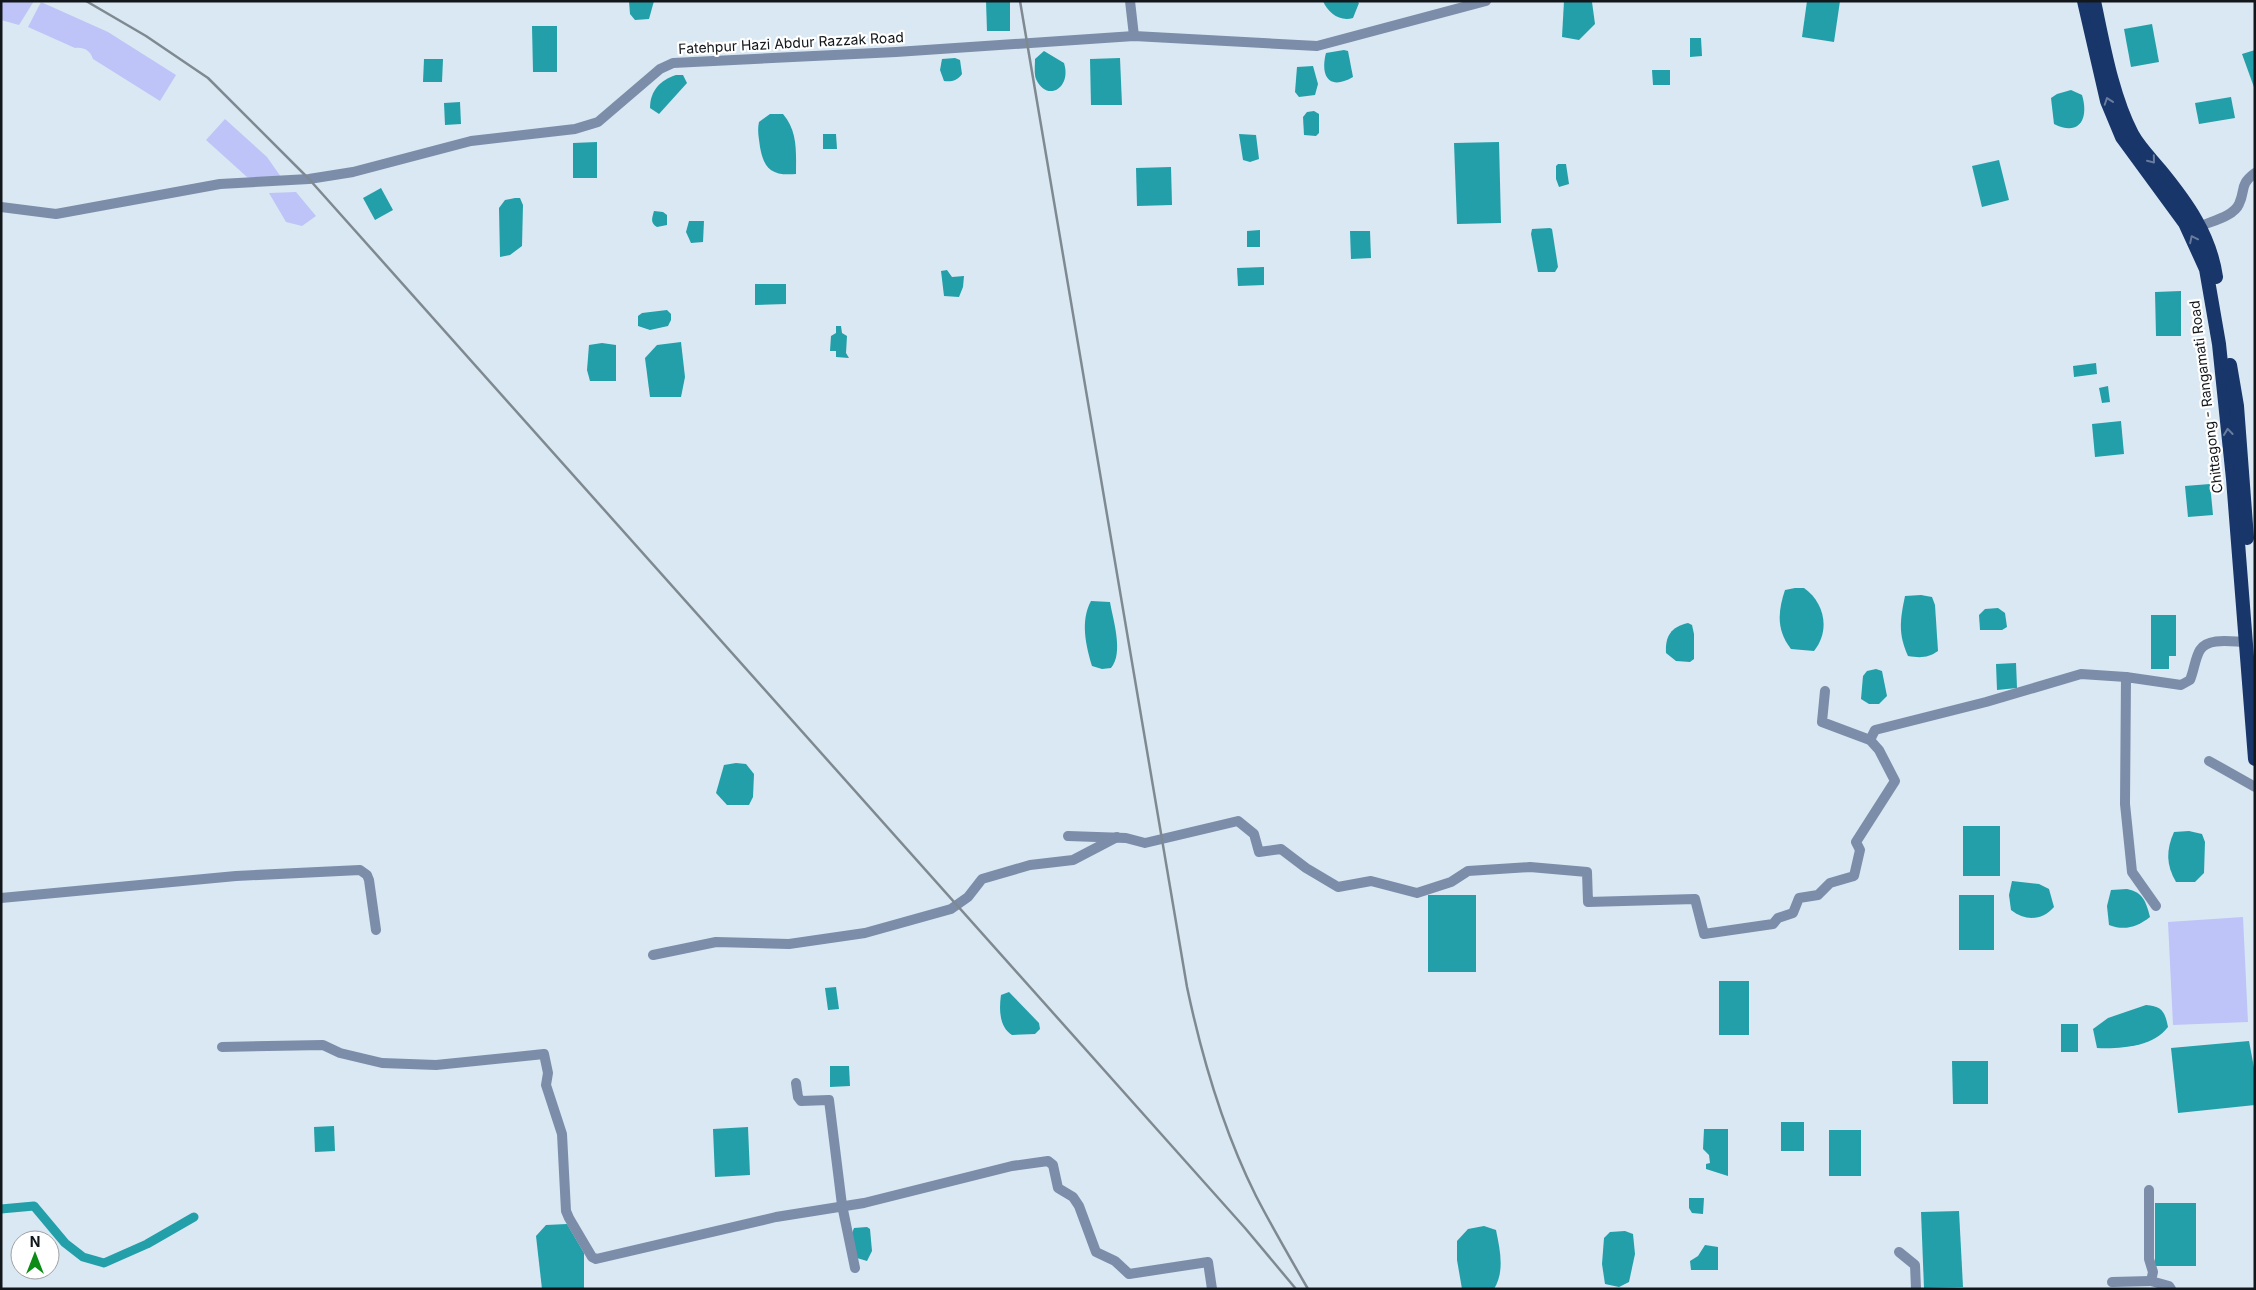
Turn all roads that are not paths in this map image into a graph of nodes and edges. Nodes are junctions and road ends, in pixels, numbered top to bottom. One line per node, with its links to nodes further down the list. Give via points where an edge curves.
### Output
1 (1130, 1): 5 (street)
2 (1486, 1): 5 (street, Fatehpur Hazi Abdur Razzak Road, via 1317,46)
3 (2084, 1): 10 (highway, Chittagong - Rangamati Road, one-way to 3, via 2219,344 2206,270 2185,223 2122,137 2108,101)
4 (2094, 1): 8 (highway, Chittagong - Rangamati Road, one-way to 8, via 2108,62 2133,135)
5 (1134, 36): 7 (street, Fatehpur Hazi Abdur Razzak Road, via 673,63 660,69 598,122 575,129 471,141 344,174 212,186 56,214)
6 (2255, 173): 8 (street, via 2245,180 2239,206)
7 (1, 207)
8 (2201, 226): 9 (highway, Chittagong - Rangamati Road, via 2215,270 2237,406)
9 (2251, 529): 11 (highway, Chittagong - Rangamati Road)
10 (2245, 642): 12 (street, via 2205,645 2200,650 2190,680 2181,686); 15 (highway, Chittagong - Rangamati Road)
11 (2255, 654)
12 (2126, 677): 14 (street, via 2081,674 1875,730); 21 (street, via 2125,804 2132,872)
13 (1825, 691): 14 (street, via 1822,722)
14 (1870, 740): 19 (street, via 1895,781 1856,842 1860,850 1854,876 1830,883 1818,895 1799,898 1793,913 1778,918 1773,924 1704,934 1695,899 1588,902 1587,872 1530,867 1468,871 1451,882 1417,893 1370,881 1338,888 1281,849 1259,852 1254,834 1238,821 1145,843)
15 (2255, 759)
16 (2209, 761): 17 (street)
17 (2255, 787)
18 (1068, 836): 19 (street)
19 (1118, 837): 23 (street, via 1073,860 1030,865 982,879 968,897 950,909 865,932 789,944 716,942)
20 (1, 898): 22 (street, via 236,876 360,870 369,880)
21 (2156, 906)
22 (376, 930)
23 (653, 955)
24 (222, 1047): 27 (street, via 323,1045 340,1053 382,1063 436,1065 544,1054 548,1073 546,1085 562,1134 566,1211 596,1259)
25 (796, 1083): 27 (street, via 801,1101 829,1100)
26 (2149, 1190): 30 (street)
27 (842, 1205): 29 (street); 32 (street, via 872,1201 1012,1166 1048,1161 1053,1165 1058,1188 1073,1197 1079,1206 1096,1252 1115,1261 1129,1274 1208,1262)
28 (1899, 1252): 33 (street, via 1916,1265)
29 (855, 1268)
30 (2151, 1280): 31 (street); 34 (street)
31 (2112, 1282)
32 (1212, 1289)
33 (1916, 1289)
34 (2171, 1289)

